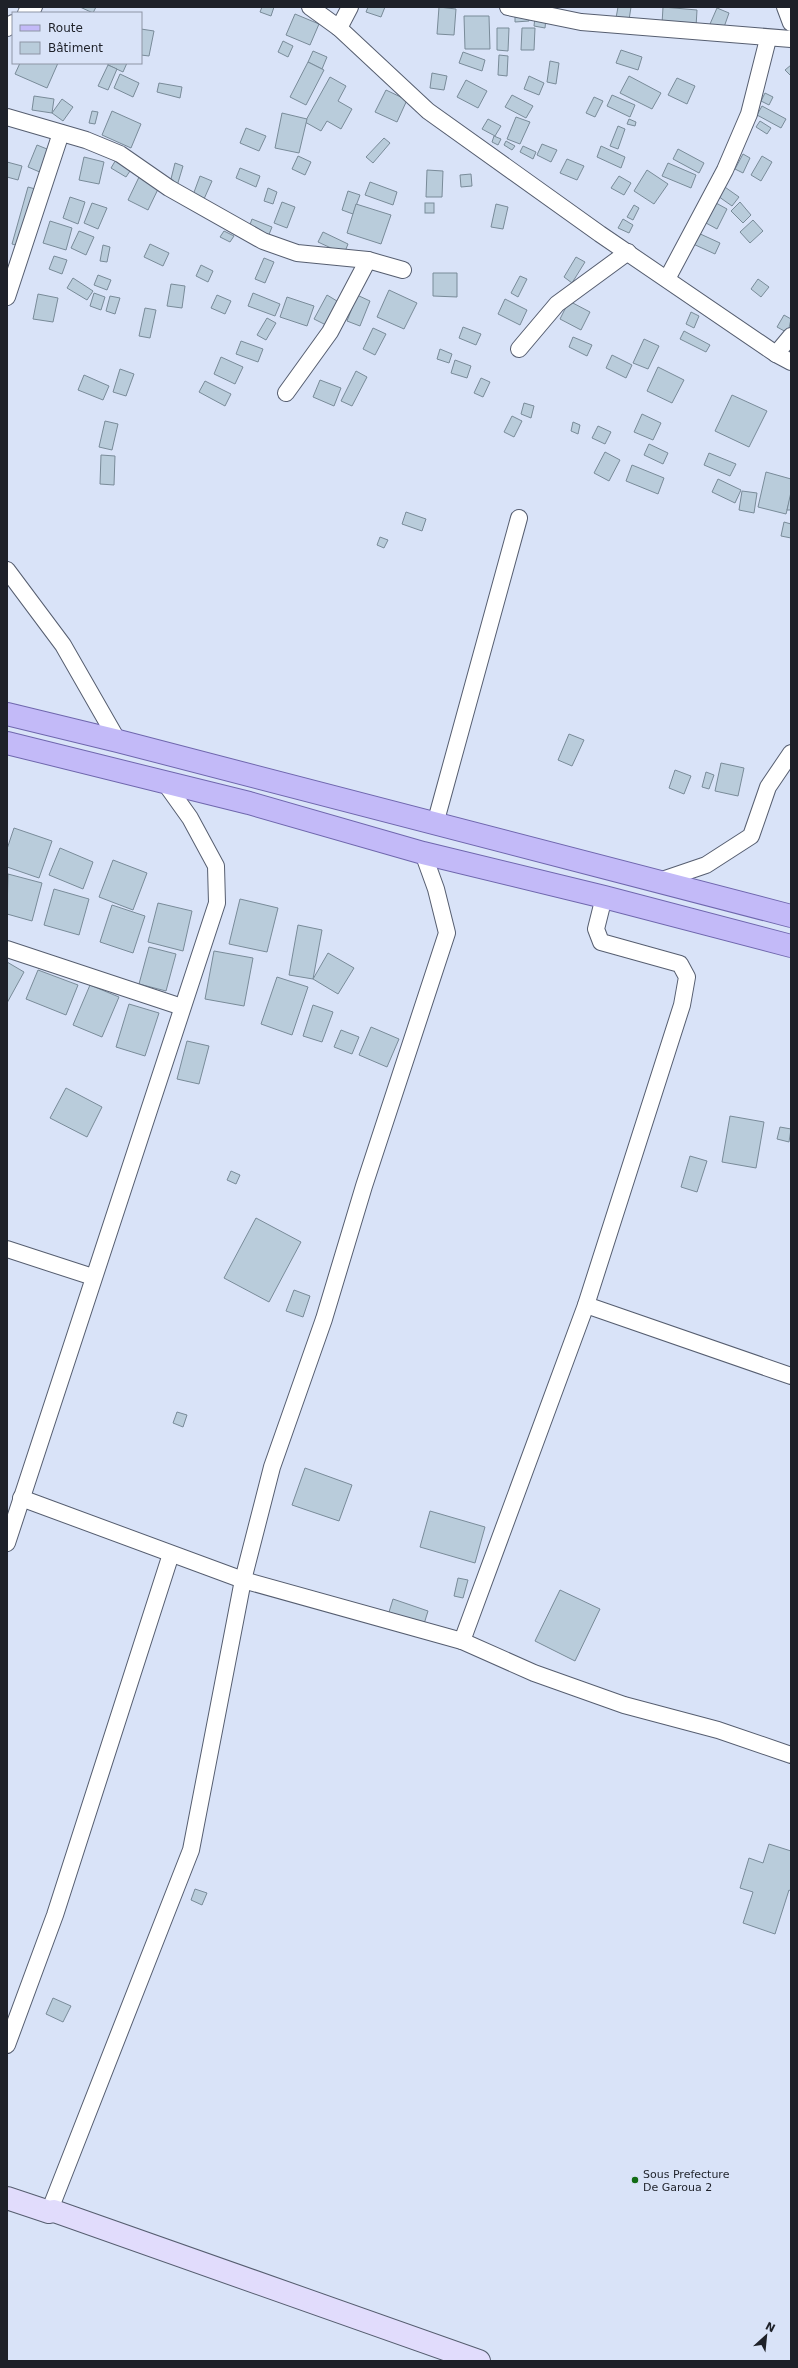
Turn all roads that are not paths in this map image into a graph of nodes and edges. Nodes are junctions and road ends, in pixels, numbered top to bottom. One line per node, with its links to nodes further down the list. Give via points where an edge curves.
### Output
1 (310, 7): 6 (street)
2 (350, 7): 6 (street)
3 (508, 7): 7 (street, via 581,22)
4 (785, 7): 5 (street)
5 (791, 23)
6 (339, 28): 11 (street, via 428,111)
7 (768, 39): 8 (street); 14 (street, via 749,114 725,170)
8 (791, 39)
9 (7, 117): 10 (street)
10 (61, 133): 12 (street, via 120,154 169,188 263,241 297,253); 15 (street)
11 (628, 252): 14 (street); 17 (street, via 556,304)
12 (368, 260): 13 (street); 20 (street, via 330,332)
13 (403, 270)
14 (667, 280): 18 (street)
15 (7, 298)
16 (791, 336): 18 (street)
17 (518, 350)
18 (776, 354): 19 (street)
19 (791, 362)
20 (286, 393)
21 (519, 518): 28 (street)
22 (7, 570): 24 (street, via 63,645)
23 (7, 714): 24 (main road)
24 (118, 741): 28 (main road)
25 (7, 743): 27 (main road)
26 (791, 753): 30 (street, via 768,787 751,836 706,865)
27 (165, 783): 29 (main road, via 248,803); 35 (street, via 190,818 216,866 217,903)
28 (435, 824): 30 (main road)
29 (423, 853): 31 (main road); 43 (street, via 436,889 447,933 364,1186 324,1319 272,1466)
30 (659, 881): 32 (main road)
31 (604, 896): 33 (main road); 38 (street, via 596,929 601,942 680,964 687,977 682,1005)
32 (791, 916)
33 (791, 946)
34 (7, 949): 35 (street)
35 (182, 1006): 37 (street)
36 (7, 1249): 37 (street)
37 (94, 1277): 40 (street)
38 (586, 1305): 39 (street); 44 (street)
39 (791, 1376)
40 (22, 1498): 41 (street); 42 (street)
41 (7, 1543)
42 (171, 1554): 43 (street); 46 (street, via 55,1915)
43 (242, 1580): 44 (street); 48 (street, via 191,1850)
44 (462, 1641): 45 (street, via 534,1672 624,1705 718,1730)
45 (791, 1755)
46 (7, 2045)
47 (7, 2198): 48 (street)
48 (49, 2212): 49 (street, via 54,2210)
49 (479, 2361)

